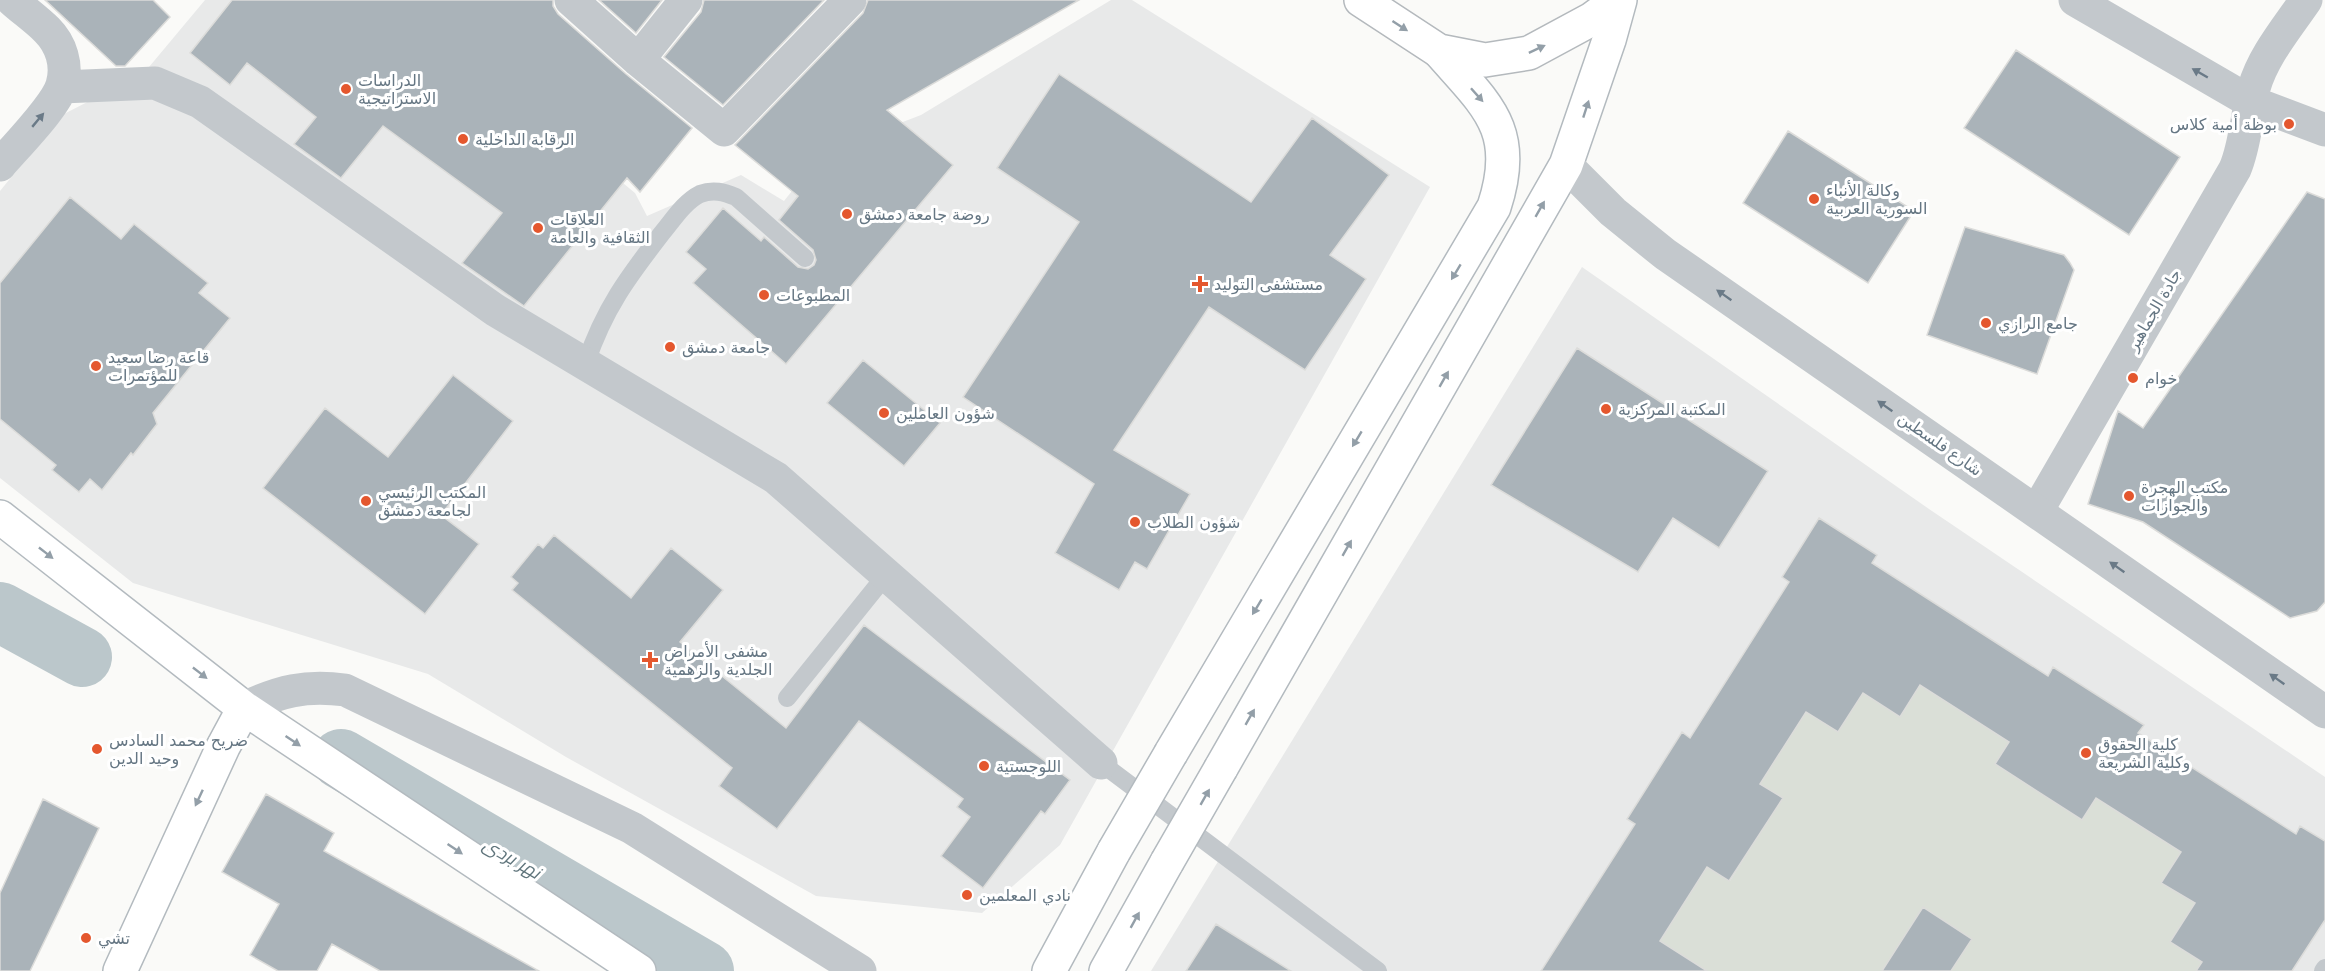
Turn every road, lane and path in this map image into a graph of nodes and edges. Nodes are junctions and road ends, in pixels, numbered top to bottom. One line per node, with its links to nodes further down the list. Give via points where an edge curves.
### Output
1 (12, 0): 11 (street, via 48,31 61,50 65,70)
2 (572, 0): 10 (street)
3 (686, 0): 10 (street)
4 (849, 0): 10 (street, via 724,130)
5 (1361, 0): 9 (main road, one-way to 9)
6 (1619, 0): 9 (main road, one-way to 6, via 1485,60 1529,53); 15 (main road, one-way to 6)
7 (2075, 0): 12 (street, one-way to 7)
8 (2306, 0): 12 (street, جادة الجماهير, via 2267,58)
9 (1439, 51): 25 (main road, one-way to 25, bridge, via 1488,108 1498,126 1504,167 1494,207)
10 (638, 60)
11 (62, 87): 14 (street, one-way to 11); 17 (street, via 155,83 200,102 495,310)
12 (2251, 102): 13 (street); 18 (street, جادة الجماهير, via 2241,153 2231,177)
13 (2325, 130)
14 (0, 165)
15 (1566, 165): 18 (street, شارع فلسطين, one-way to 15, via 1665,254 1612,212); 29 (main road, one-way to 15, bridge)
16 (805, 258): 17 (lane, via 736,197 725,192 703,193 684,206 624,282 602,321)
17 (586, 363): 20 (street, via 776,478)
18 (2037, 511): 23 (street, شارع فلسطين, one-way to 18)
19 (0, 517): 22 (main road, one-way to 22)
20 (886, 575): 21 (lane); 24 (street)
21 (787, 698)
22 (244, 708): 26 (main road, one-way to 26, via 222,747); 27 (main road, one-way to 27); 28 (street, via 295,689 345,690 632,828)
23 (2325, 712)
24 (1101, 763): 30 (lane)
25 (1046, 966)
26 (120, 971)
27 (639, 971)
28 (860, 971)
29 (1106, 971)
30 (1378, 971)

